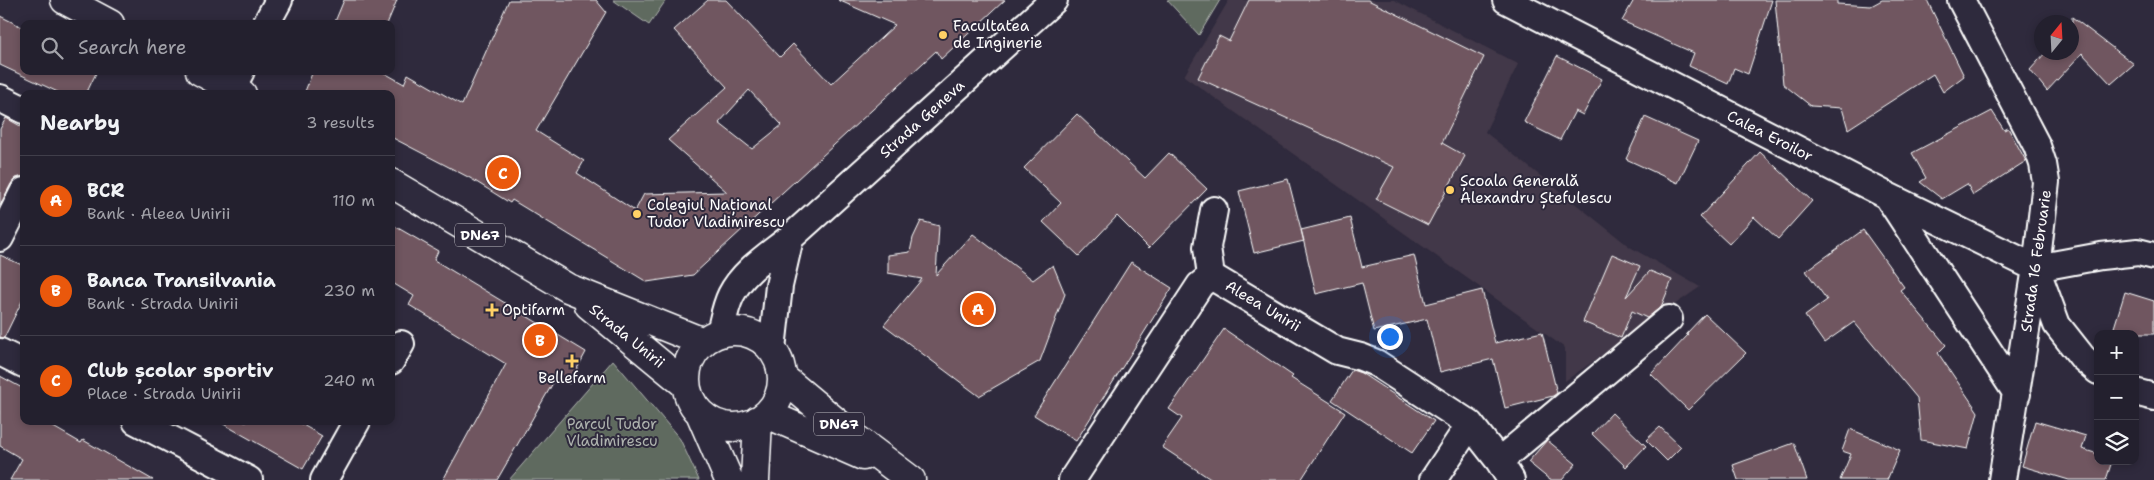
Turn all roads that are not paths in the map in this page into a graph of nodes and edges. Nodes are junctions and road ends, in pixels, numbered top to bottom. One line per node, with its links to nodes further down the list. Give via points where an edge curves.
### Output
1 (65, 0): 6 (main road)
2 (279, 0): 7 (street)
3 (1054, 0): 17 (street, Strada Geneva)
4 (1506, 0): 13 (street, Calea Eroilor)
5 (1961, 0): 19 (street, Strada 16 Februarie, via 2037,146 2043,164 2046,182)
6 (102, 20)
7 (268, 20)
8 (212, 75): 9 (main road)
9 (238, 84)
10 (0, 98): 11 (street)
11 (20, 108)
12 (395, 185): 21 (main road, Strada Unirii / DN67)
13 (1888, 196): 19 (street, Calea Eroilor); 31 (street)
14 (20, 199): 16 (street)
15 (1214, 210): 20 (street, via 1207,246)
16 (0, 238)
17 (790, 238): 23 (street, Strada Geneva, via 740,281); 24 (street, via 779,286)
18 (2154, 256): 19 (street, via 2138,252)
19 (2036, 268): 27 (street, via 2057,325 2082,358); 31 (street, Strada 16 Februarie)
20 (1210, 276): 35 (street, Aleea Unirii, via 1337,351 1376,363); 45 (street, Aleea Unirii, via 1200,285)
21 (568, 288): 23 (main road, Strada Unirii / DN67); 29 (main road, Strada Unirii / DN67)
22 (1670, 319): 38 (street)
23 (711, 338): 24 (main road, Strada Unirii, via 734,331 748,333); 29 (main road, Strada Unirii, via 693,354)
24 (772, 349): 28 (main road)
25 (0, 352): 26 (street)
26 (20, 362)
27 (2094, 368)
28 (782, 377): 34 (main road, via 775,403); 40 (main road, DN67)
29 (686, 384): 33 (main road, Strada Unirii)
30 (2139, 393): 32 (street)
31 (2017, 394): 47 (street, Strada 16 Februarie)
32 (2154, 397)
33 (700, 413): 34 (main road, via 713,422 728,426 744,426); 43 (main road, Strada Unirii)
34 (763, 417): 40 (main road, DN67); 44 (main road, via 756,446)
35 (1470, 424): 38 (street, Aleea Unirii); 46 (street)
36 (142, 425): 39 (street)
37 (355, 425): 42 (street)
38 (1505, 470)
39 (211, 471): 41 (street)
40 (904, 476)
41 (248, 480)
42 (324, 480)
43 (729, 480)
44 (755, 480)
45 (1072, 480)
46 (1433, 480)
47 (2002, 480)

